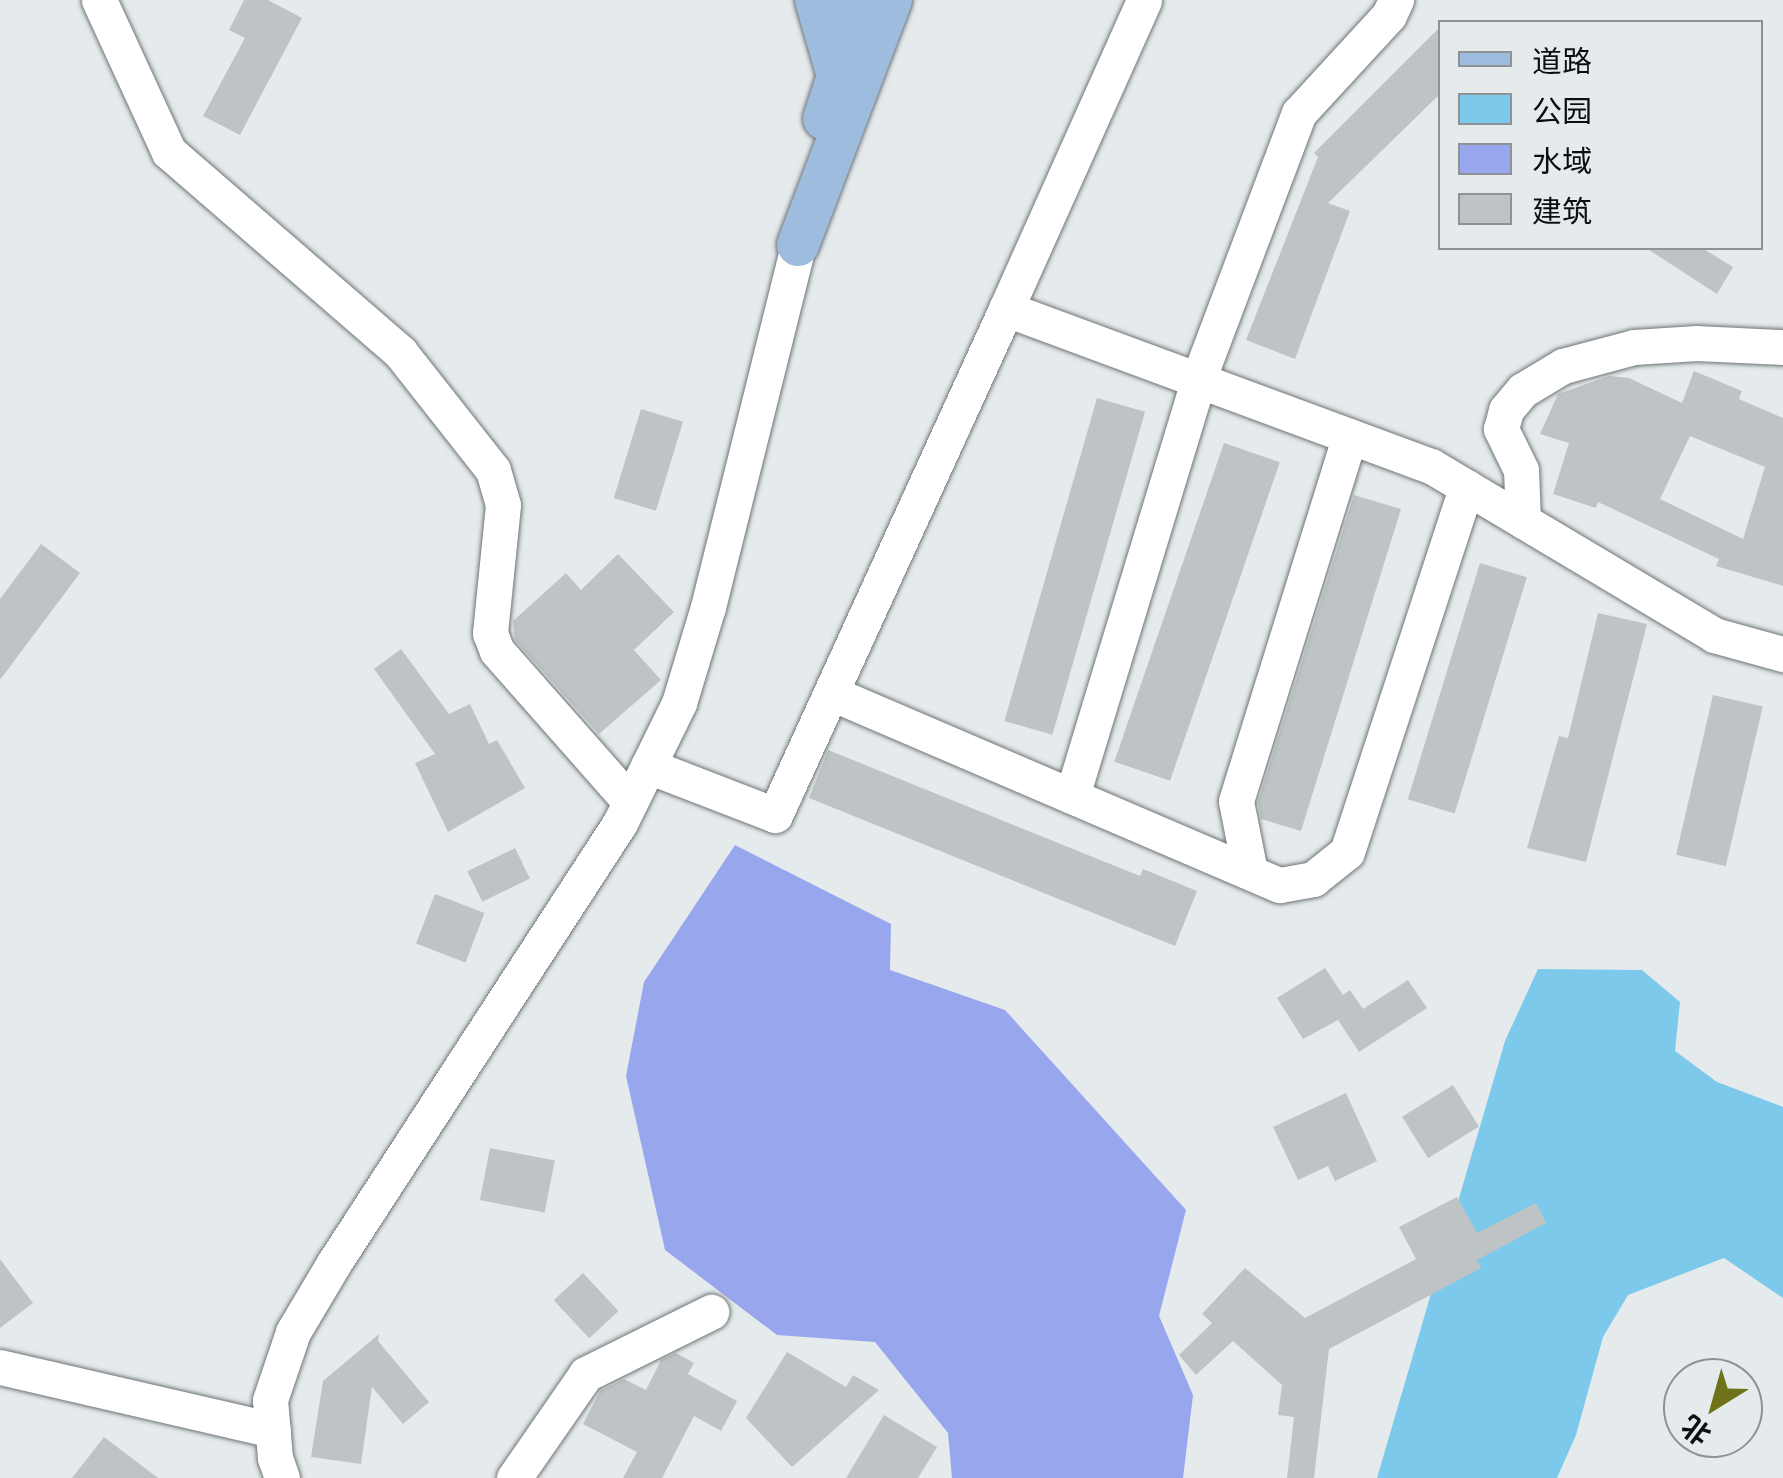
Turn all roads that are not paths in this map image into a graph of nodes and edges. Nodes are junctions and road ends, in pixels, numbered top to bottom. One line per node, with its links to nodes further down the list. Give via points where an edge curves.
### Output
1 (99, 0): 19 (street, via 169,152 400,352 493,470 503,505 490,633 497,651)
2 (816, 0): 7 (main road)
3 (858, 0): 7 (main road)
4 (890, 0): 8 (main road)
5 (1144, 0): 9 (street)
6 (1396, 0): 11 (street, via 1298,114)
7 (838, 76): 8 (main road, via 805,177)
8 (798, 245): 17 (street, via 708,606 679,702)
9 (1006, 310): 11 (street); 16 (street)
10 (1783, 347): 14 (street, via 1697,343 1617,350 1562,366 1522,390 1501,429 1521,470)
11 (1198, 380): 12 (street); 18 (street)
12 (1350, 436): 13 (street, via 1431,466); 20 (street, via 1236,801)
13 (1466, 487): 14 (street); 20 (street, via 1347,852 1312,879 1280,885)
14 (1523, 520): 15 (street, via 1714,635)
15 (1783, 654)
16 (831, 693): 17 (street, via 775,816); 18 (street)
17 (648, 766): 19 (street)
18 (1072, 796): 20 (street)
19 (630, 802): 23 (street, via 294,1332 270,1400)
20 (1250, 872)
21 (710, 1312): 25 (street, via 586,1374)
22 (1, 1372): 23 (street)
23 (272, 1430): 24 (street)
24 (282, 1478)
25 (514, 1478)

